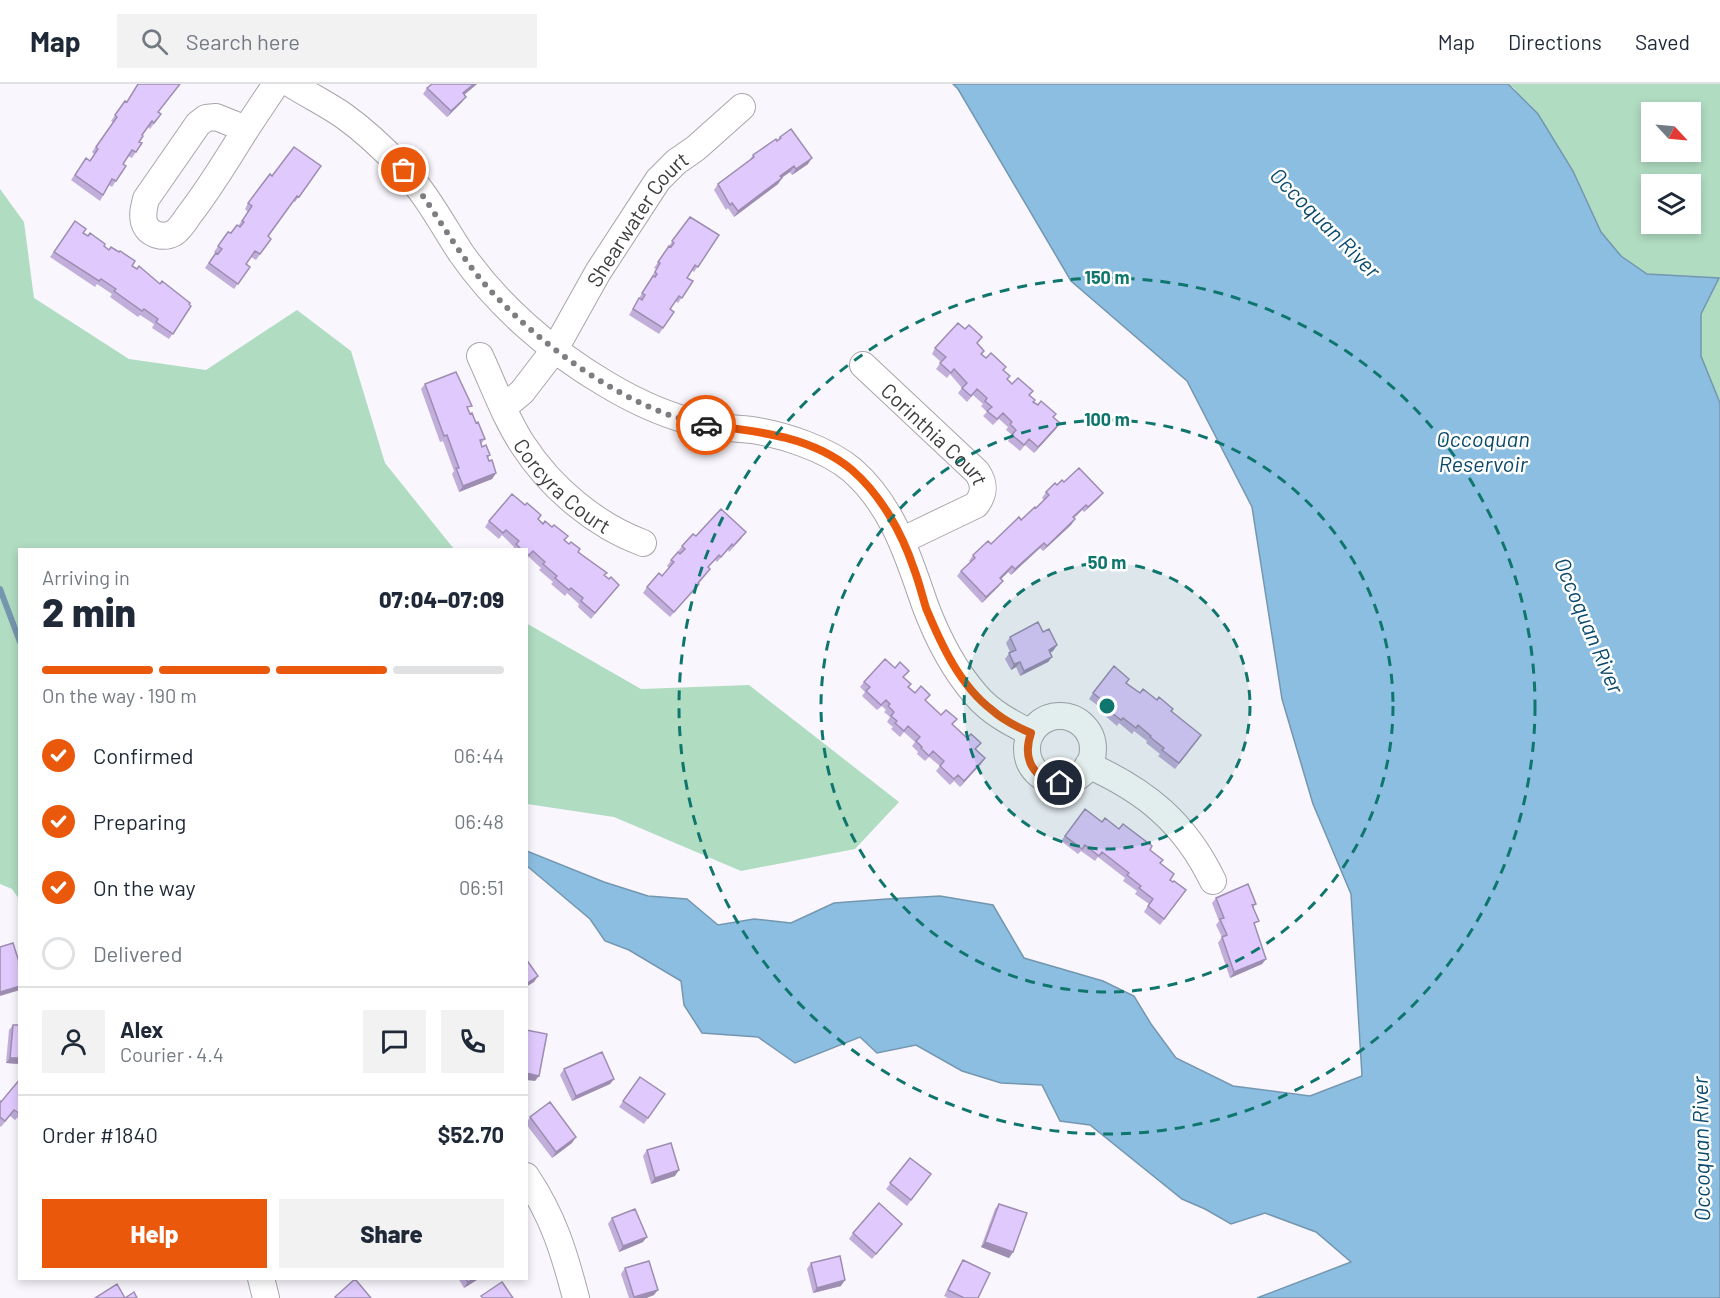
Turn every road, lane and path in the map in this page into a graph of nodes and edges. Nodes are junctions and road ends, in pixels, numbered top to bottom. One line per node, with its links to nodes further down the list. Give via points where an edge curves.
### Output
1 (276, 84): 4 (street)
2 (291, 84): 5 (street, via 378,143 423,193 489,289)
3 (742, 107): 5 (street, Shearwater Court, via 658,180 598,272)
4 (246, 129): 4 (street, via 176,232 158,236 150,231 144,223 146,199 198,124 216,117)
5 (555, 349): 8 (street, via 522,392); 9 (street, via 640,404 671,417 755,431 814,448 852,470 874,494)
6 (480, 357): 8 (street, Corcyra Court)
7 (863, 365): 9 (street, Corinthia Court, via 977,472 984,486 976,505)
8 (504, 407): 10 (street, Corcyra Court, via 522,443 567,495 603,524)
9 (903, 540): 11 (street, via 930,616 961,676 992,711)
10 (644, 543)
11 (1031, 733): 12 (street, via 1048,718 1072,719 1089,734 1092,745); 12 (street, via 1028,754 1040,777 1060,783 1080,775)
12 (1088, 765): 13 (street, via 1118,778 1169,817 1190,842)
13 (1213, 881)
14 (528, 1179): 17 (street, via 555,1227)
15 (262, 1280): 16 (street)
16 (266, 1298)
17 (576, 1298)

